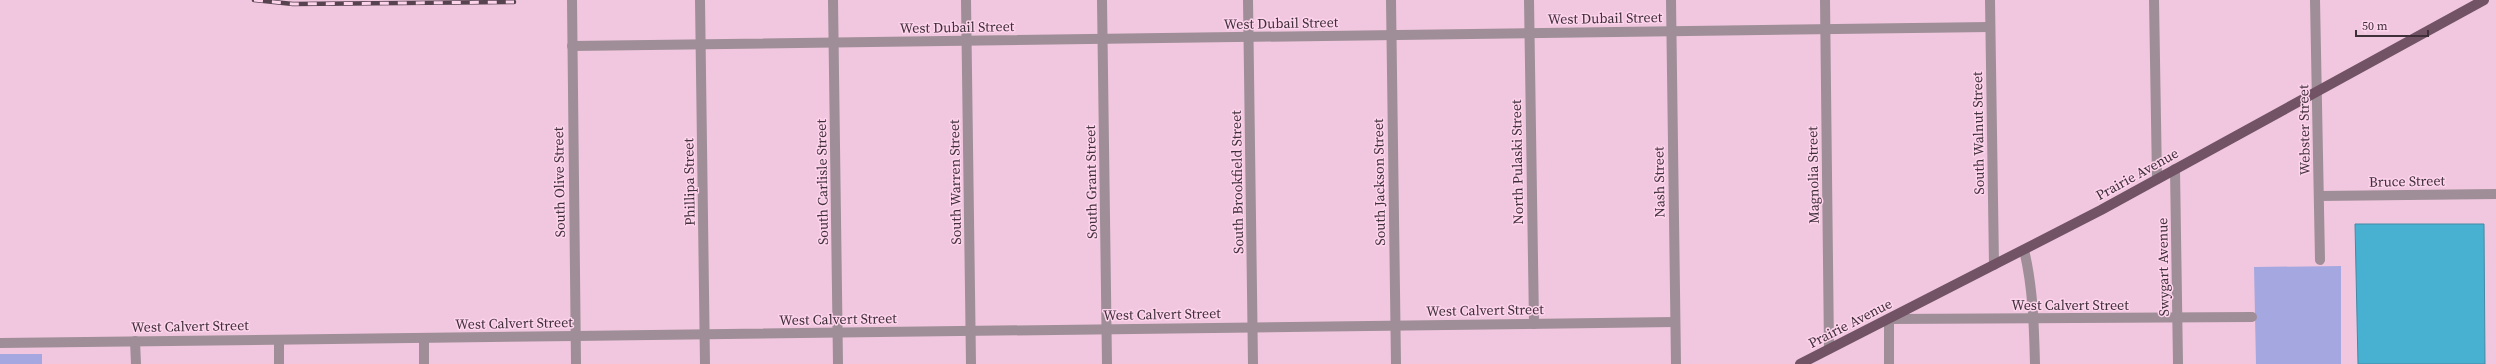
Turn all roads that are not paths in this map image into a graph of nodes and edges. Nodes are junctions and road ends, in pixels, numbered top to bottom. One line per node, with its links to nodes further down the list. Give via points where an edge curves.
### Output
1 (572, 0): 25 (street, South Olive Street)
2 (700, 0): 24 (street, Phillipa Street)
3 (833, 0): 23 (street, South Carlisle Street)
4 (966, 0): 22 (street, South Warren Street)
5 (1102, 0): 21 (street, South Grant Street)
6 (1248, 0): 20 (street, South Brookfield Street)
7 (1391, 0): 19 (street, South Jackson Street)
8 (1529, 0): 18 (street, North Pulaski Street)
9 (1671, 0): 17 (street, Nash Street)
10 (1825, 0): 16 (street, Magnolia Street)
11 (1990, 0): 15 (street, South Walnut Street)
12 (2154, 0): 28 (street)
13 (2315, 0): 26 (street, Webster Street)
14 (2477, 2): 26 (main road, Prairie Avenue)
15 (1990, 27): 16 (street, West Dubail Street); 33 (street, South Walnut Street)
16 (1825, 29): 17 (street, West Dubail Street); 51 (street, Magnolia Street)
17 (1671, 31): 18 (street, West Dubail Street); 38 (street, Nash Street)
18 (1530, 33): 19 (street, West Dubail Street); 39 (street, North Pulaski Street)
19 (1391, 35): 20 (street, West Dubail Street); 40 (street, South Jackson Street)
20 (1249, 37): 21 (street, West Dubail Street); 42 (street, South Brookfield Street)
21 (1102, 38): 22 (street, West Dubail Street); 41 (street, South Grant Street)
22 (967, 41): 23 (street, West Dubail Street); 43 (street, South Warren Street)
23 (833, 42): 24 (street, West Dubail Street); 44 (street, South Carlisle Street)
24 (701, 45): 25 (street, West Dubail Street); 45 (street, Phillipa Street)
25 (572, 46): 46 (street, South Olive Street)
26 (2317, 92): 27 (main road, Prairie Avenue); 30 (street, Webster Street)
27 (2175, 169): 28 (main road, Prairie Avenue); 37 (street, Swygart Avenue)
28 (2157, 179): 31 (main road, Prairie Avenue)
29 (2496, 194): 30 (street, Bruce Street)
30 (2319, 196): 32 (street, Webster Street)
31 (2024, 250): 33 (main road, Prairie Avenue); 36 (street, via 2029,268)
32 (2320, 260)
33 (1994, 265): 35 (main road, Prairie Avenue)
34 (2252, 318): 37 (street, West Calvert Street)
35 (1889, 319): 36 (street, West Calvert Street); 51 (main road, Prairie Avenue); 64 (street)
36 (2033, 319): 37 (street, West Calvert Street); 65 (street)
37 (2178, 319): 66 (street, Swygart Avenue)
38 (1676, 322): 39 (street, West Calvert Street); 62 (street, Nash Street)
39 (1534, 324): 40 (street, West Calvert Street)
40 (1396, 326): 42 (street, West Calvert Street); 61 (street, South Jackson Street)
41 (1106, 328): 42 (street, West Calvert Street); 43 (street, West Calvert Street); 59 (street, South Grant Street)
42 (1253, 328): 60 (street, South Brookfield Street)
43 (971, 331): 44 (street, West Calvert Street); 58 (street, South Warren Street)
44 (838, 332): 45 (street, West Calvert Street); 57 (street, South Carlisle Street)
45 (704, 334): 46 (street, West Calvert Street); 56 (street, Phillipa Street)
46 (575, 336): 47 (street, West Calvert Street); 55 (street, South Olive Street)
47 (424, 338): 48 (street, West Calvert Street); 54 (street)
48 (279, 340): 49 (street, West Calvert Street); 53 (street)
49 (135, 341): 50 (street, West Calvert Street); 52 (street)
50 (0, 343)
51 (1829, 349): 63 (main road, Prairie Avenue)
52 (136, 364)
53 (279, 364)
54 (424, 364)
55 (576, 364)
56 (705, 364)
57 (838, 364)
58 (972, 364)
59 (1107, 364)
60 (1253, 364)
61 (1396, 364)
62 (1676, 364)
63 (1800, 364)
64 (1889, 364)
65 (2035, 364)
66 (2178, 364)

